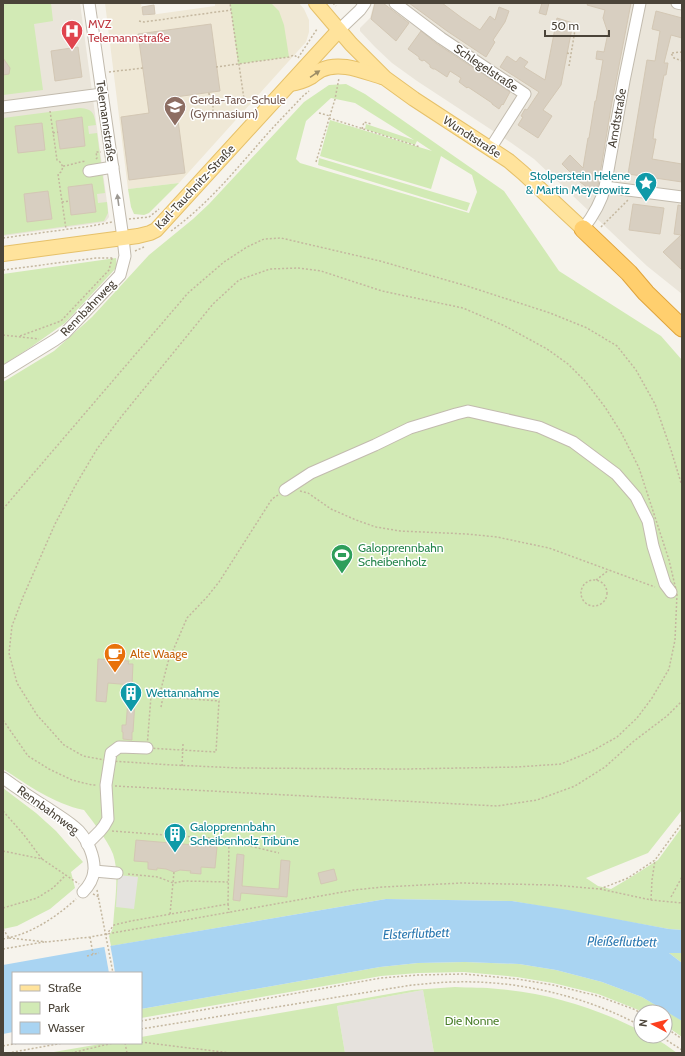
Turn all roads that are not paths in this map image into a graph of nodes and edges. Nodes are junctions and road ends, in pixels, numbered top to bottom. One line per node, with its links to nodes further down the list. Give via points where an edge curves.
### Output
1 (89, 3): 11 (street, Telemannstraße)
2 (316, 3): 8 (main road, Wundtstraße)
3 (365, 3): 8 (street)
4 (395, 3): 13 (street, Schlegelstraße, via 441,38 525,94)
5 (640, 3): 16 (street, Arndtstraße)
6 (677, 3): 7 (street)
7 (682, 4)
8 (339, 30): 9 (main road, Wundtstraße); 10 (main road, Karl-Tauchnitz-Straße)
9 (385, 78): 10 (main road, one-way to 9, via 301,82 319,71 334,66); 13 (main road, Wundtstraße)
10 (290, 84): 19 (main road, Karl-Tauchnitz-Straße, via 156,230)
11 (102, 94): 12 (street); 15 (street, Telemannstraße)
12 (3, 107)
13 (490, 149): 18 (main road, Wundtstraße, via 509,161)
14 (90, 166): 15 (street)
15 (113, 167): 19 (street, Telemannstraße, one-way to 15)
16 (605, 187): 17 (street); 18 (street, Arndtstraße, via 603,198)
17 (682, 197)
18 (583, 228): 21 (highway, Wundtstraße)
19 (123, 238): 20 (main road, Karl-Tauchnitz-Straße); 25 (street, Rennbahnweg, via 125,256 120,274 65,333)
20 (3, 254)
21 (629, 273): 22 (highway, Wundtstraße, via 650,288); 23 (highway, Wundtstraße); 24 (highway, via 653,308)
22 (682, 318)
23 (682, 328)
24 (682, 341)
25 (3, 372)
26 (285, 490): 27 (street, via 311,473 410,428 468,411 539,427 574,442 616,474 636,497 648,521 665,584)
27 (677, 594)
28 (147, 748): 30 (street, via 119,747 111,753 106,785 108,819 100,832)
29 (3, 778): 30 (street, Rennbahnweg, via 67,821)
30 (87, 844): 31 (street, Rennbahnweg)
31 (94, 871): 32 (street); 33 (street)
32 (122, 873)
33 (84, 891)

